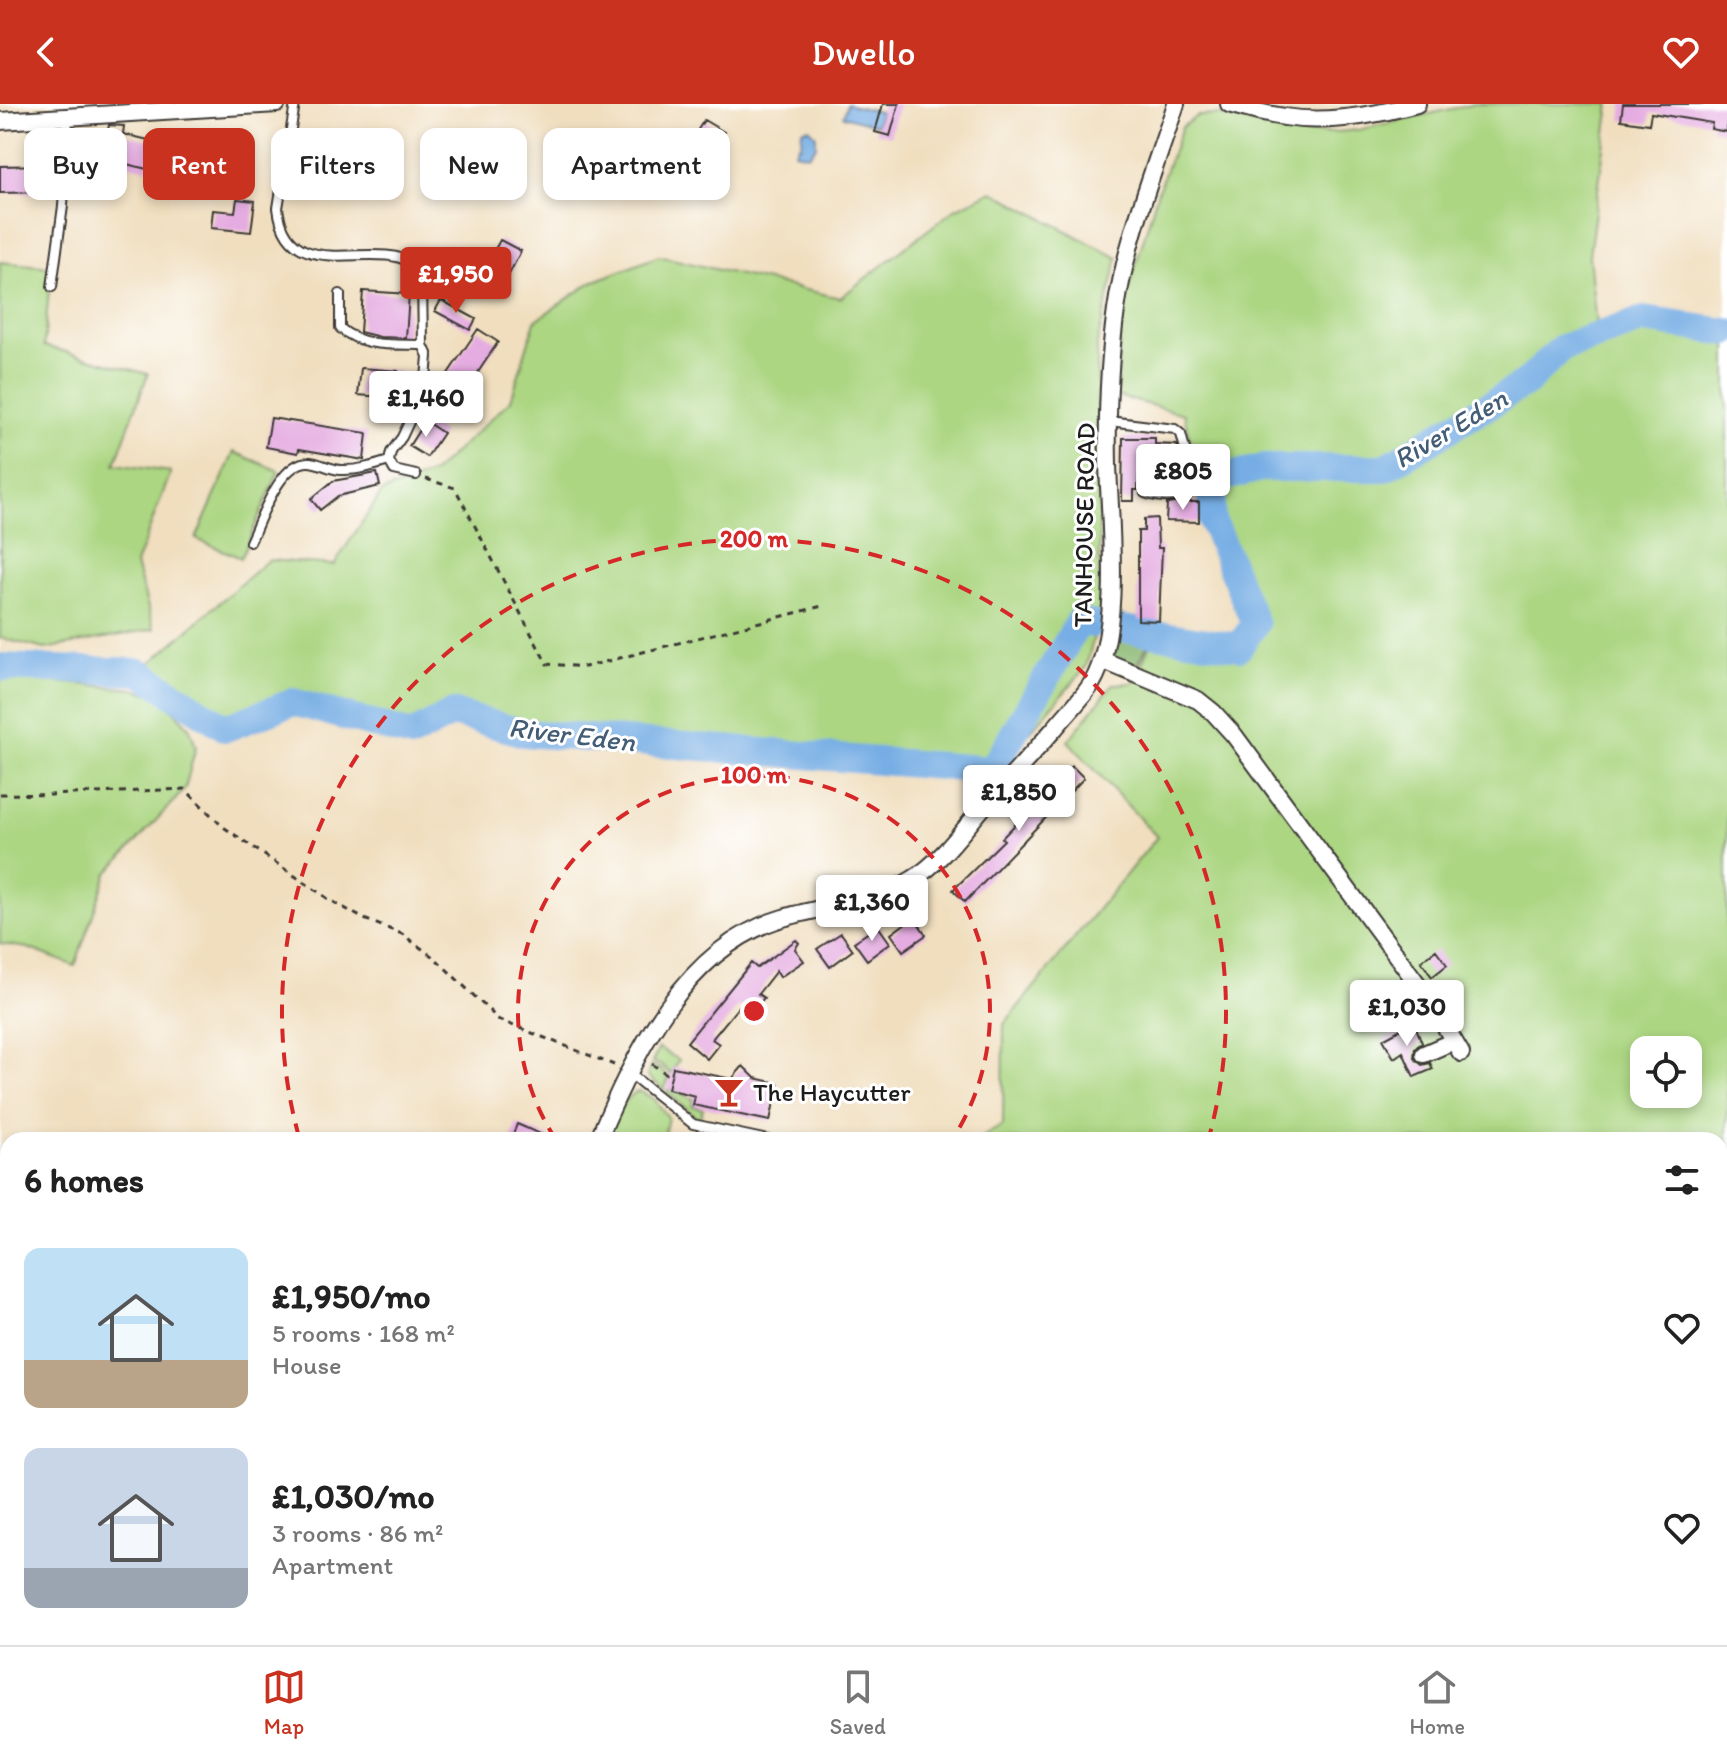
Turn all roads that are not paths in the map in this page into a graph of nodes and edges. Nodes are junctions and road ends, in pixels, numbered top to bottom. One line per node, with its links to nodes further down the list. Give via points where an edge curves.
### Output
1 (277, 104): 6 (street)
2 (295, 104): 10 (lane, via 278,208 286,238 310,254 393,257 416,266 422,280)
3 (1176, 104): 11 (street, TANHOUSE ROAD, via 1122,281)
4 (1229, 104): 5 (street, via 1307,119)
5 (1417, 104)
6 (68, 118): 7 (street); 8 (lane)
7 (0, 121)
8 (52, 287)
9 (340, 294): 10 (lane, via 340,328 352,339)
10 (423, 345): 12 (lane, via 428,356 426,379)
11 (1109, 421): 14 (lane, via 1181,434 1189,479 1186,491 1172,498 1152,496 1145,493); 16 (street, TANHOUSE ROAD, via 1112,557)
12 (389, 461): 13 (lane, via 394,470); 15 (lane, via 339,470 308,462 295,465 281,478)
13 (416, 475)
14 (1145, 475)
15 (250, 542)
16 (1102, 660): 17 (street, via 1180,691 1213,712 1234,735 1430,1001 1457,1047); 18 (street, TANHOUSE ROAD, via 1080,699 924,871 896,887 756,927 731,943 671,1004)
17 (1424, 1054)
18 (628, 1073): 19 (street, TANHOUSE ROAD); 20 (lane, via 693,1124)
19 (602, 1132)
20 (730, 1132)

